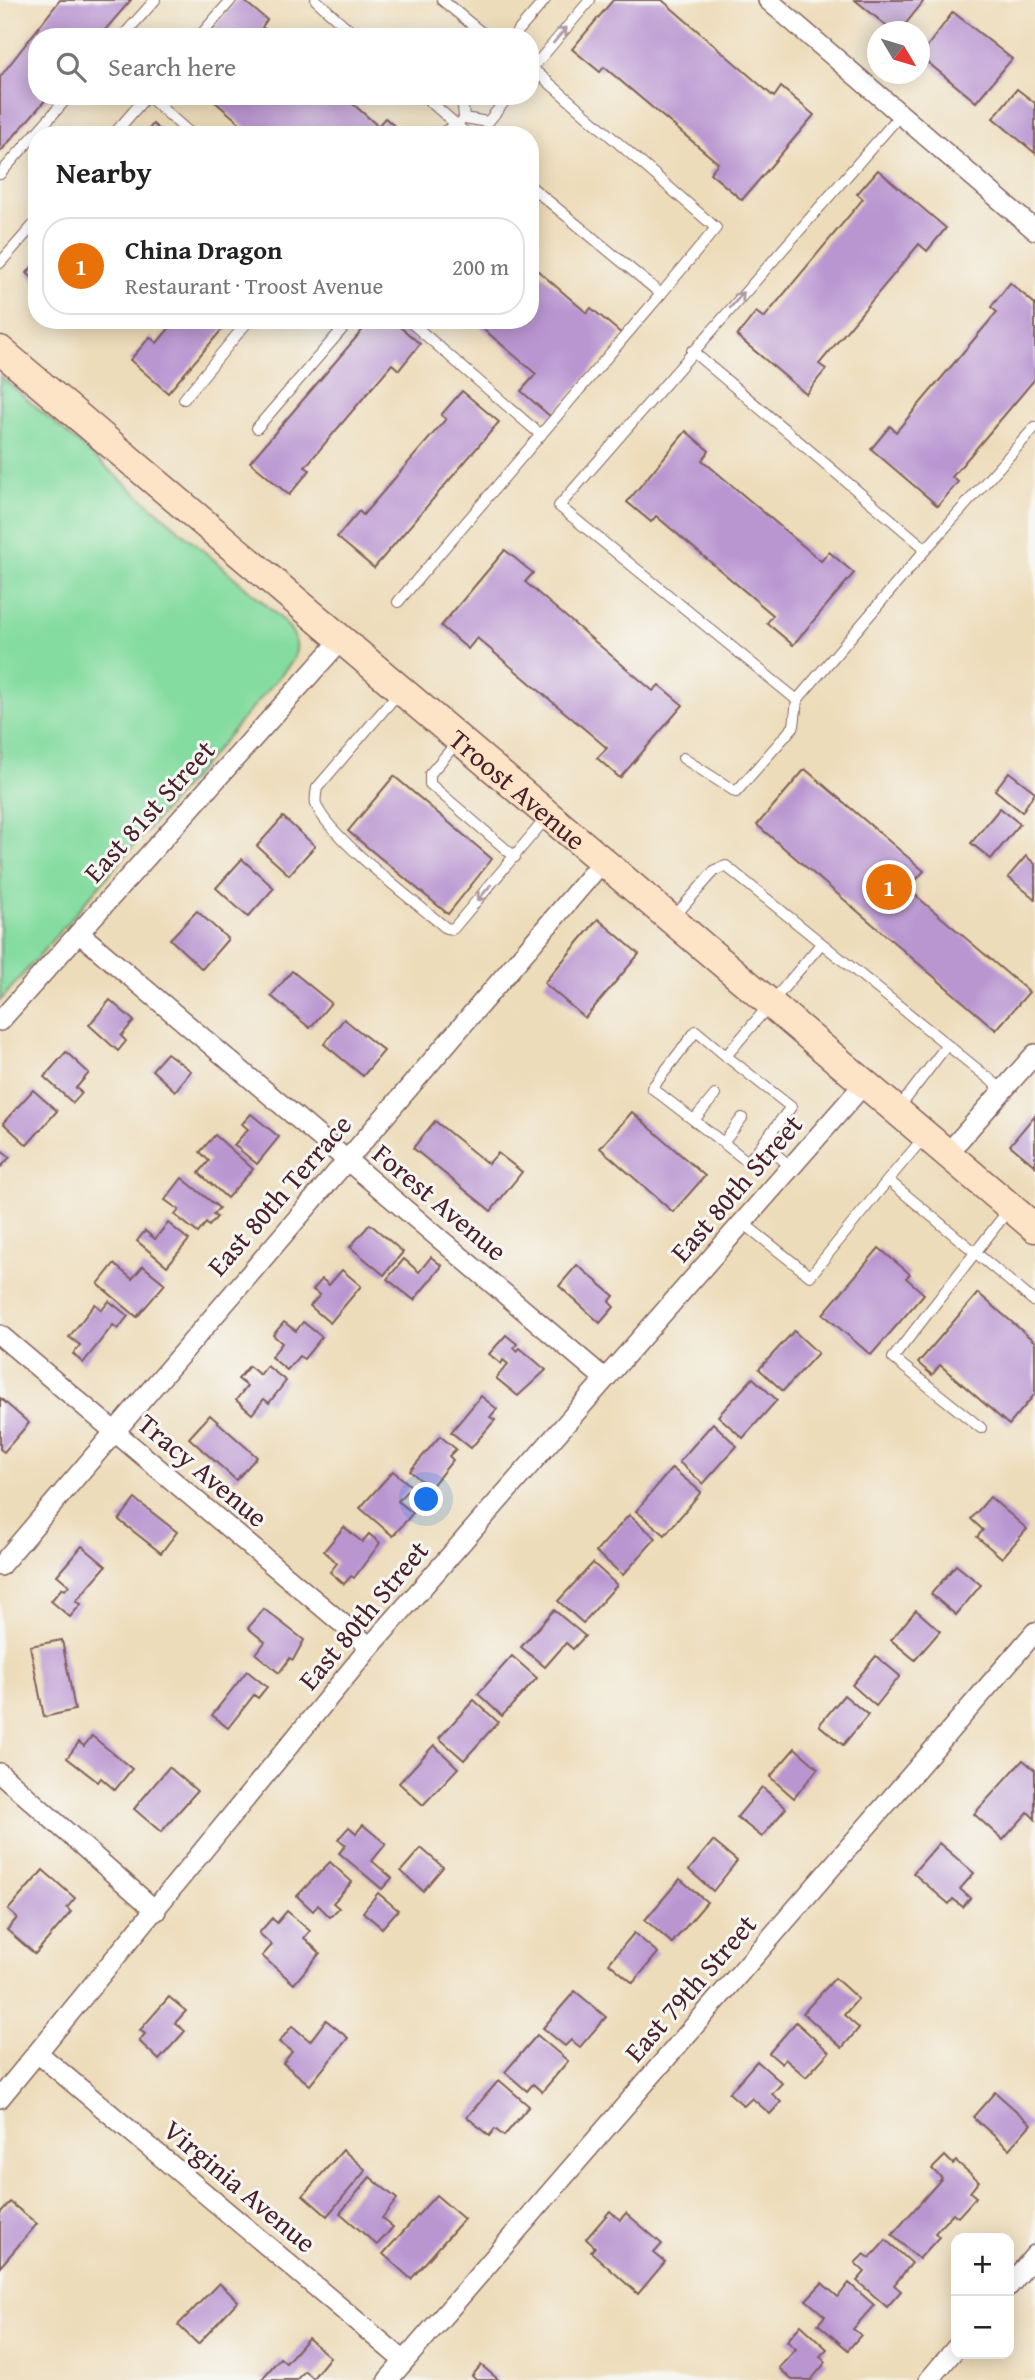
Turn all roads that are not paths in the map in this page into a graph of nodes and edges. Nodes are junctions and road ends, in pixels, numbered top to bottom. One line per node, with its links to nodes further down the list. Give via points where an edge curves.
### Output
1 (155, 0): 8 (lane)
2 (231, 0): 9 (lane)
3 (316, 0): 10 (lane)
4 (442, 0): 11 (lane)
5 (545, 0): 12 (lane)
6 (590, 0): 13 (lane, one-way to 6)
7 (768, 0): 21 (street)
8 (130, 28)
9 (207, 28)
10 (347, 28)
11 (476, 28)
12 (521, 28)
13 (539, 60)
14 (539, 76): 32 (lane, via 716,228)
15 (61, 105): 22 (lane)
16 (139, 105): 23 (lane)
17 (157, 105): 24 (lane)
18 (434, 105): 25 (lane)
19 (461, 105): 25 (lane)
20 (502, 105): 25 (lane, via 488,122)
21 (901, 114): 29 (street); 37 (lane, one-way to 21)
22 (42, 126)
23 (121, 126)
24 (182, 126)
25 (459, 126)
26 (28, 142): 27 (lane)
27 (0, 174)
28 (539, 193): 32 (lane)
29 (1035, 230)
30 (28, 231): 31 (lane)
31 (0, 263)
32 (661, 294): 41 (lane)
33 (242, 329): 38 (lane)
34 (341, 329): 40 (lane)
35 (418, 329): 41 (lane)
36 (0, 350): 44 (main road, Troost Avenue)
37 (692, 351): 42 (lane); 46 (lane, via 559,506)
38 (184, 399)
39 (1035, 427): 42 (lane)
40 (257, 428)
41 (541, 435): 43 (lane)
42 (926, 549): 46 (lane)
43 (398, 602)
44 (341, 640): 45 (main road, Troost Avenue); 53 (street, East 81st Street)
45 (401, 691): 47 (main road, Troost Avenue); 50 (lane, one-way to 45, via 453,929 446,928 330,827 316,804 317,788)
46 (797, 700): 48 (lane, via 794,726 736,792)
47 (459, 740): 49 (main road, Troost Avenue); 50 (lane, via 430,775 430,784)
48 (683, 758)
49 (548, 816): 50 (lane); 51 (main road, Troost Avenue)
50 (514, 857)
51 (602, 862): 52 (main road, Troost Avenue); 70 (street, East 80th Terrace)
52 (671, 920): 54 (lane, via 715,870 726,866); 55 (main road, Troost Avenue)
53 (79, 933): 56 (street, East 81st Street); 70 (street, Forest Avenue)
54 (821, 944): 55 (lane); 57 (lane)
55 (770, 1004): 59 (lane); 60 (main road, Troost Avenue)
56 (0, 1021)
57 (947, 1045): 61 (lane); 63 (lane)
58 (1035, 1054): 61 (street)
59 (726, 1056): 65 (lane, via 696,1031 652,1088); 68 (lane, via 735,1070 761,1091 791,1107)
60 (864, 1084): 63 (main road, Troost Avenue); 71 (street, East 80th Street)
61 (1003, 1090): 69 (street)
62 (715, 1095): 65 (lane)
63 (896, 1111): 66 (main road, Troost Avenue)
64 (742, 1118): 67 (lane)
65 (694, 1120): 67 (lane)
66 (925, 1136): 69 (main road, Troost Avenue); 72 (lane)
67 (723, 1142): 68 (lane, via 748,1163)
68 (763, 1143): 71 (lane)
69 (947, 1154): 73 (main road, Troost Avenue)
70 (346, 1160): 79 (street, Forest Avenue); 81 (street, East 80th Terrace)
71 (791, 1167): 74 (street, East 80th Street)
72 (888, 1180): 74 (lane, via 810,1276); 76 (lane)
73 (1011, 1208): 75 (main road, Troost Avenue); 76 (lane)
74 (742, 1222): 79 (street, East 80th Street)
75 (1035, 1228)
76 (975, 1252): 77 (lane); 80 (lane, via 893,1358)
77 (1035, 1302)
78 (0, 1335): 81 (street, Tracy Avenue)
79 (605, 1379): 84 (street, East 80th Street)
80 (981, 1428)
81 (113, 1431): 82 (street, East 80th Terrace); 84 (street, Tracy Avenue)
82 (0, 1566)
83 (1035, 1632): 92 (street, East 79th Street)
84 (370, 1647): 86 (street, East 80th Street)
85 (0, 1773): 86 (street)
86 (156, 1911): 87 (street, East 80th Street)
87 (39, 2054): 88 (street, East 80th Street); 92 (street, Virginia Avenue)
88 (0, 2098)
89 (1035, 2255): 90 (street)
90 (1014, 2280)
91 (951, 2354): 94 (street)
92 (404, 2361): 93 (street, East 79th Street)
93 (388, 2380)
94 (929, 2380)

